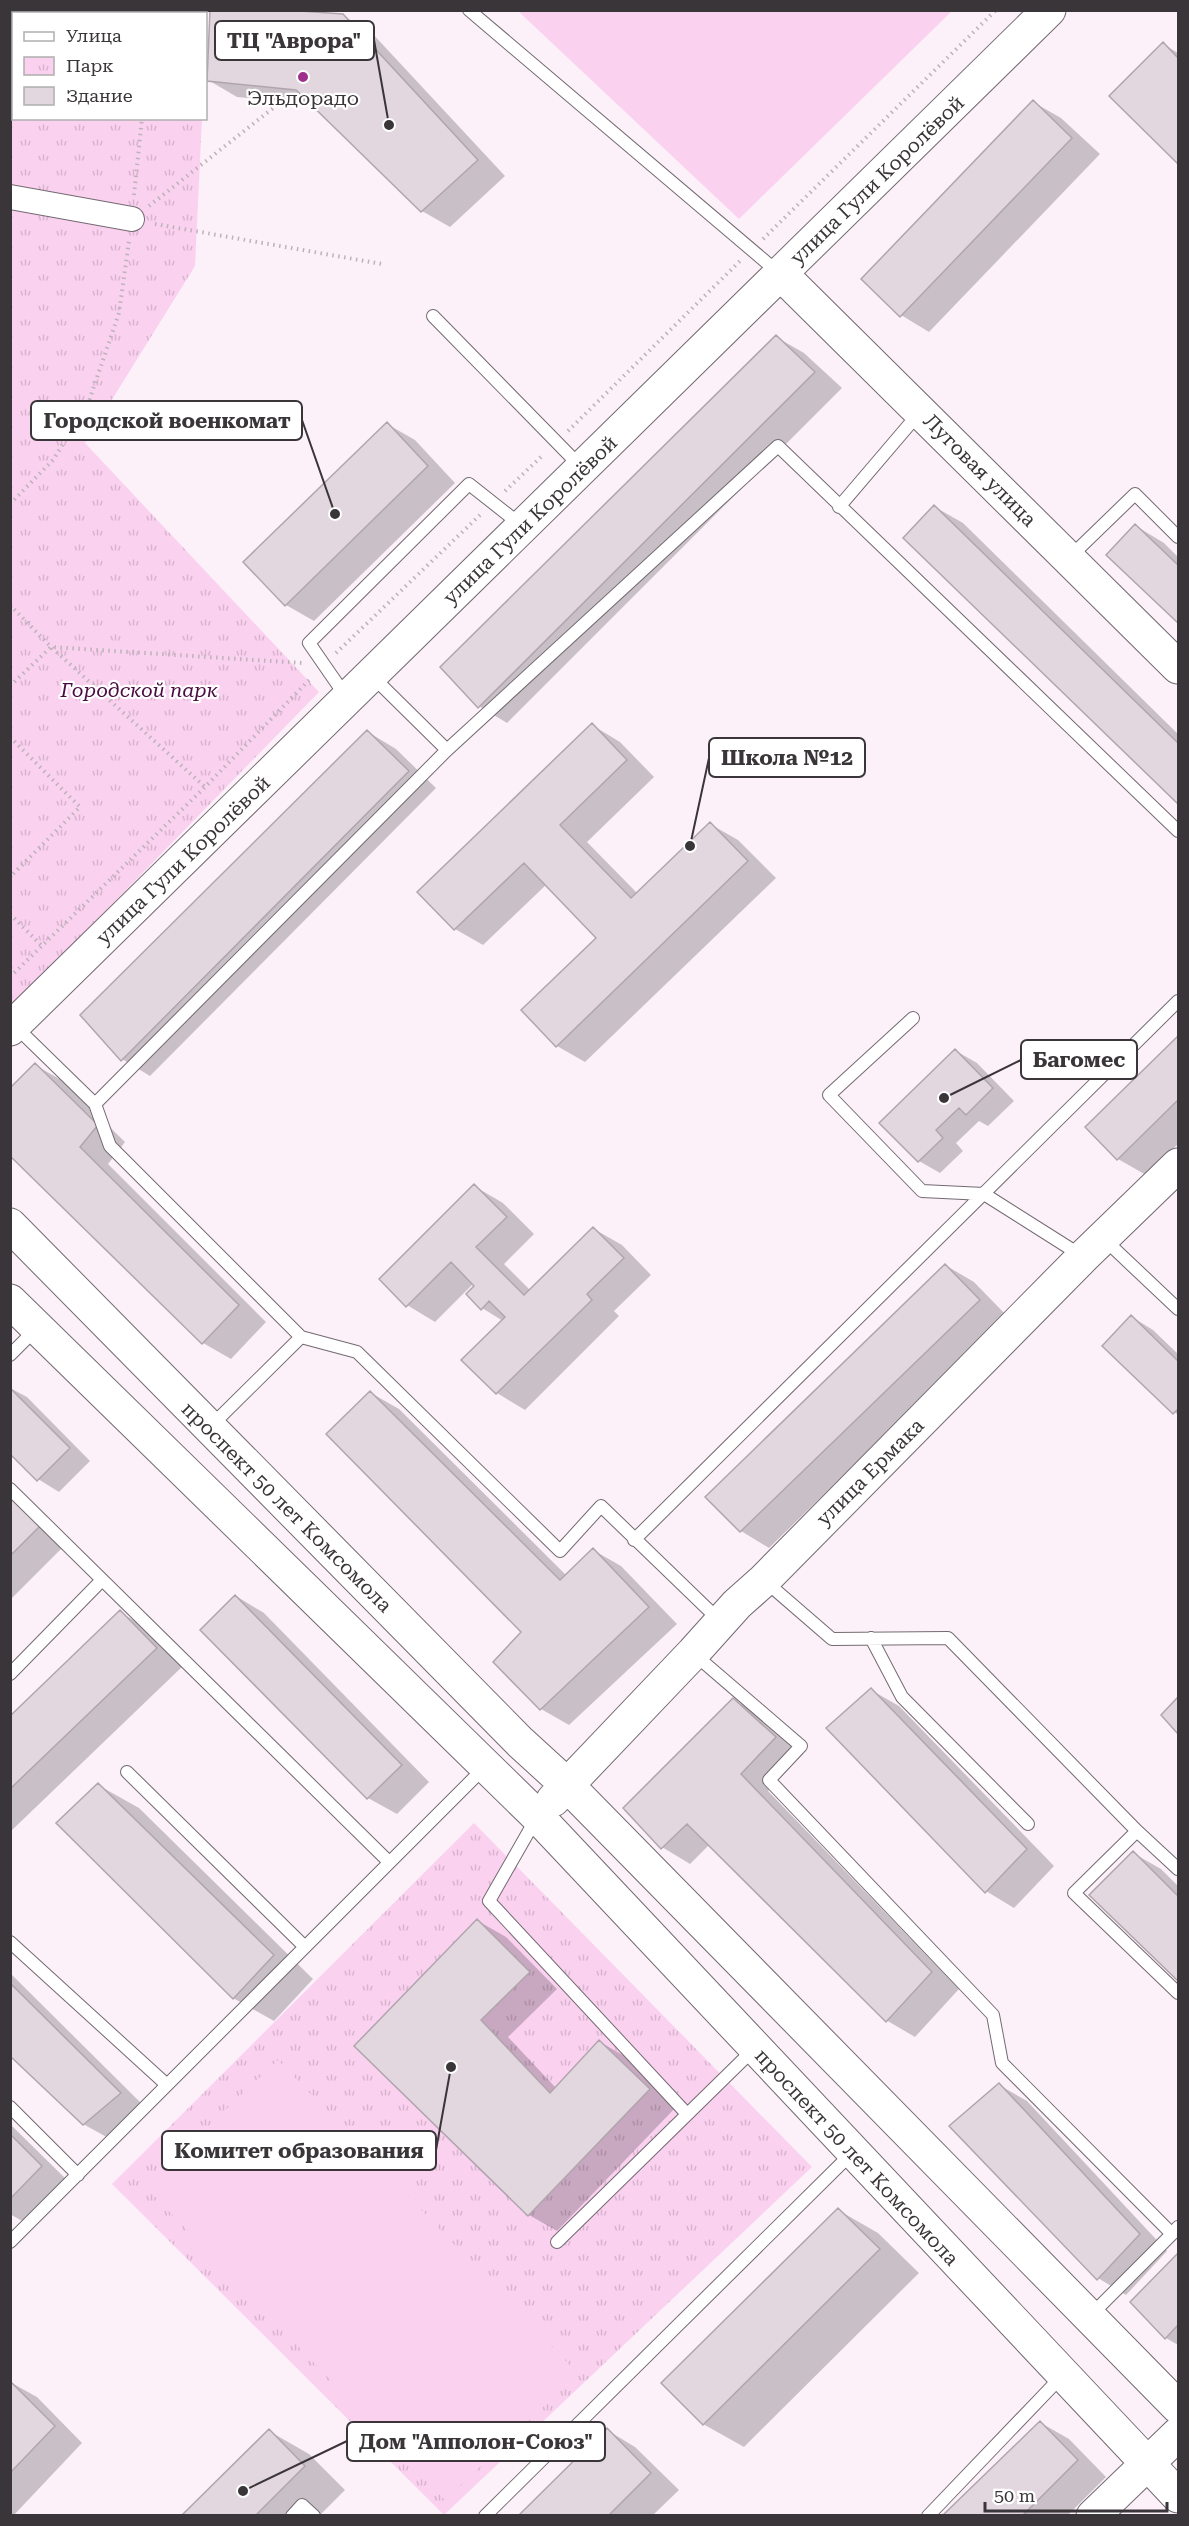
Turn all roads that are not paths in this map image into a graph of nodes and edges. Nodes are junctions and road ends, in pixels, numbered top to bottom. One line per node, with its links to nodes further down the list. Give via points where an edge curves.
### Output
1 (469, 10): 5 (lane)
2 (1049, 10): 5 (main road, улица Гули Королёвой)
3 (10, 197): 4 (street)
4 (132, 219)
5 (781, 274): 7 (main road, Луговая улица); 8 (main road, улица Гули Королёвой)
6 (433, 316): 8 (lane)
7 (921, 411): 9 (lane); 12 (main road, Луговая улица)
8 (582, 468): 10 (main road, улица Гули Королёвой)
9 (839, 507): 16 (lane, via 778,446); 17 (lane)
10 (523, 526): 14 (main road, улица Гули Королёвой); 15 (lane, via 469,484 309,643)
11 (1179, 537): 12 (lane, via 1136,494)
12 (1069, 558): 13 (main road, Луговая улица)
13 (1179, 667)
14 (371, 675): 15 (main road, улица Гули Королёвой); 16 (lane)
15 (347, 699): 20 (main road, улица Гули Королёвой)
16 (447, 750): 21 (lane)
17 (1179, 831)
18 (1179, 1001): 23 (lane)
19 (913, 1018): 23 (lane, via 829,1095 922,1191)
20 (12, 1027): 21 (lane)
21 (95, 1104): 29 (lane, via 110,1146)
22 (1179, 1165): 25 (main road, улица Ермака)
23 (984, 1194): 25 (lane); 33 (lane)
24 (10, 1225): 31 (main road, проспект 50 лет Комсомола)
25 (1093, 1247): 27 (lane); 35 (main road, улица Ермака)
26 (10, 1301): 28 (main road, проспект 50 лет Комсомола)
27 (1179, 1309)
28 (38, 1327): 30 (lane); 40 (main road, проспект 50 лет Комсомола)
29 (301, 1337): 31 (lane); 33 (lane, via 357,1352 560,1551 601,1506)
30 (10, 1355)
31 (209, 1428): 42 (main road, проспект 50 лет Комсомола)
32 (10, 1490): 34 (lane)
33 (634, 1540): 36 (lane)
34 (102, 1580): 39 (lane); 46 (lane)
35 (764, 1580): 36 (main road, улица Ермака); 37 (lane, via 832,1639)
36 (721, 1622): 38 (main road, улица Ермака)
37 (871, 1638): 44 (lane, via 902,1697); 45 (lane, via 948,1638)
38 (693, 1653): 42 (main road, улица Ермака); 57 (lane, via 801,1746 769,1780 993,2015 1002,2063)
39 (10, 1674)
40 (488, 1765): 43 (main road, проспект 50 лет Комсомола); 46 (lane)
41 (127, 1772): 49 (lane)
42 (567, 1785): 43 (main road); 60 (main road, проспект 50 лет Комсомола)
43 (537, 1815): 51 (main road, проспект 50 лет Комсомола); 54 (lane, via 489,1901)
44 (1028, 1824)
45 (1137, 1831): 47 (lane); 50 (lane, via 1074,1893)
46 (389, 1862): 49 (lane)
47 (1179, 1869)
48 (10, 1942): 52 (lane)
49 (305, 1947): 52 (lane)
50 (1179, 1993)
51 (755, 2048): 54 (lane); 55 (main road, проспект 50 лет Комсомола)
52 (167, 2085): 56 (lane)
53 (10, 2108): 56 (lane)
54 (687, 2114): 59 (lane)
55 (853, 2152): 61 (main road, проспект 50 лет Комсомола); 68 (lane)
56 (78, 2175): 58 (lane)
57 (1175, 2231): 60 (lane)
58 (10, 2242)
59 (557, 2242)
60 (1089, 2317): 62 (main road, проспект 50 лет Комсомола)
61 (1063, 2376): 64 (main road, проспект 50 лет Комсомола); 69 (lane)
62 (1179, 2408)
63 (1179, 2434): 64 (main road)
64 (1147, 2465): 65 (main road, проспект 50 лет Комсомола); 70 (main road)
65 (1179, 2496)
66 (292, 2516): 67 (lane, via 302,2505)
67 (314, 2516)
68 (485, 2516)
69 (928, 2516)
70 (1093, 2516)

